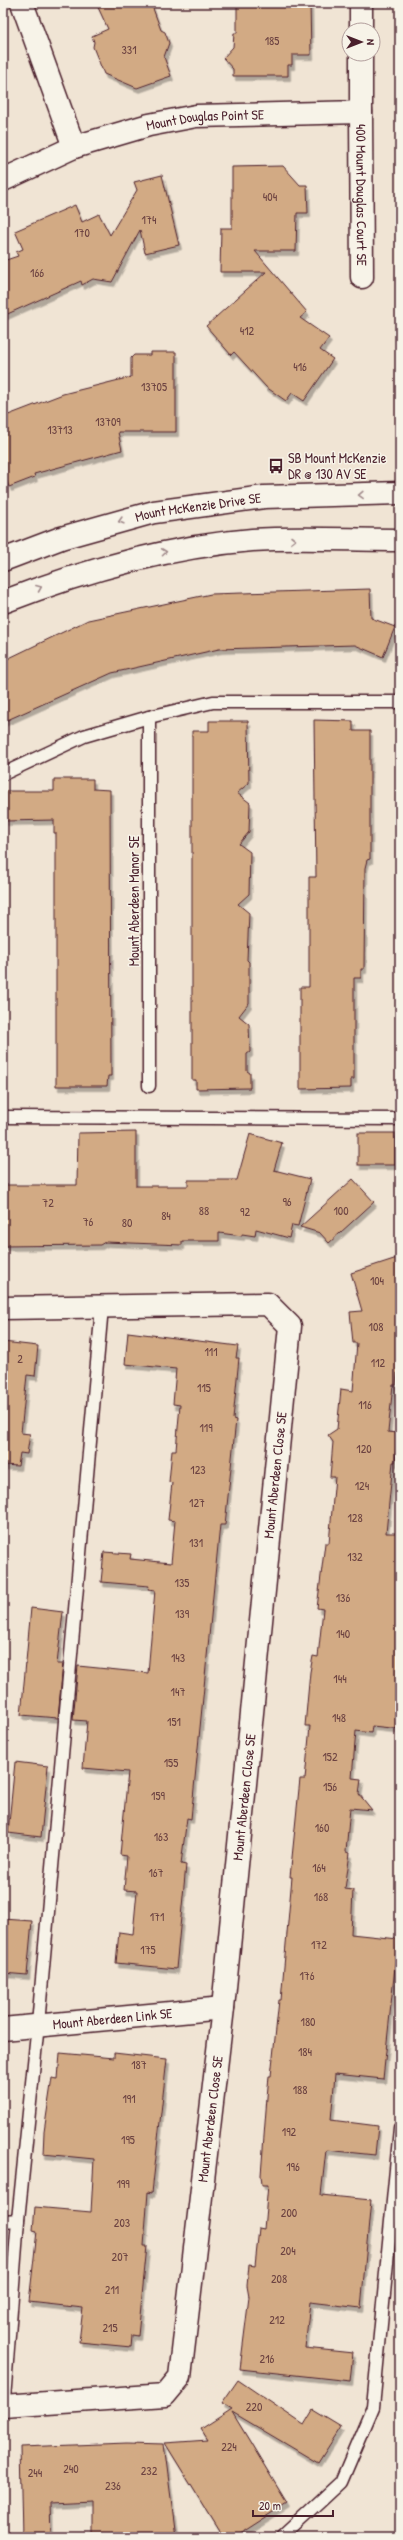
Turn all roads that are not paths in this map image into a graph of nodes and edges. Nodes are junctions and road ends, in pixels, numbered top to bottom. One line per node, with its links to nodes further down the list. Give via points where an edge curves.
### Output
1 (22, 3): 6 (street)
2 (360, 3): 3 (street)
3 (361, 22)
4 (361, 62): 5 (street)
5 (361, 112): 6 (street, Mount Douglas Point SE, via 196,116 149,125); 8 (street, 400 Mount Douglas Court SE)
6 (74, 147): 7 (street, Mount Douglas Point SE)
7 (3, 180)
8 (362, 277)
9 (400, 494): 11 (street, Mount McKenzie Drive SE, one-way to 11, via 264,497 154,512 61,538)
10 (400, 540): 12 (street, one-way to 10, via 60,580 156,553 252,540)
11 (3, 560)
12 (3, 602)
13 (400, 702): 14 (lane, via 213,702)
14 (149, 717): 15 (lane, via 84,736 15,766); 16 (lane, Mount Aberdeen Manor SE)
15 (3, 774)
16 (149, 1086)
17 (3, 1117): 18 (lane)
18 (400, 1119)
19 (102, 1307): 20 (street, Mount Aberdeen Close SE); 21 (street, Mount Aberdeen Close SE, via 268,1304 290,1326); 22 (lane)
20 (3, 1308)
21 (223, 2008): 22 (street, Mount Aberdeen Link SE); 27 (street, Mount Aberdeen Close SE, via 180,2377 165,2395)
22 (38, 2024): 23 (street, Mount Aberdeen Link SE); 25 (lane)
23 (3, 2029)
24 (400, 2128): 28 (lane, via 373,2407 341,2482)
25 (18, 2220): 26 (lane); 27 (lane)
26 (3, 2221)
27 (3, 2410)
28 (282, 2537)

